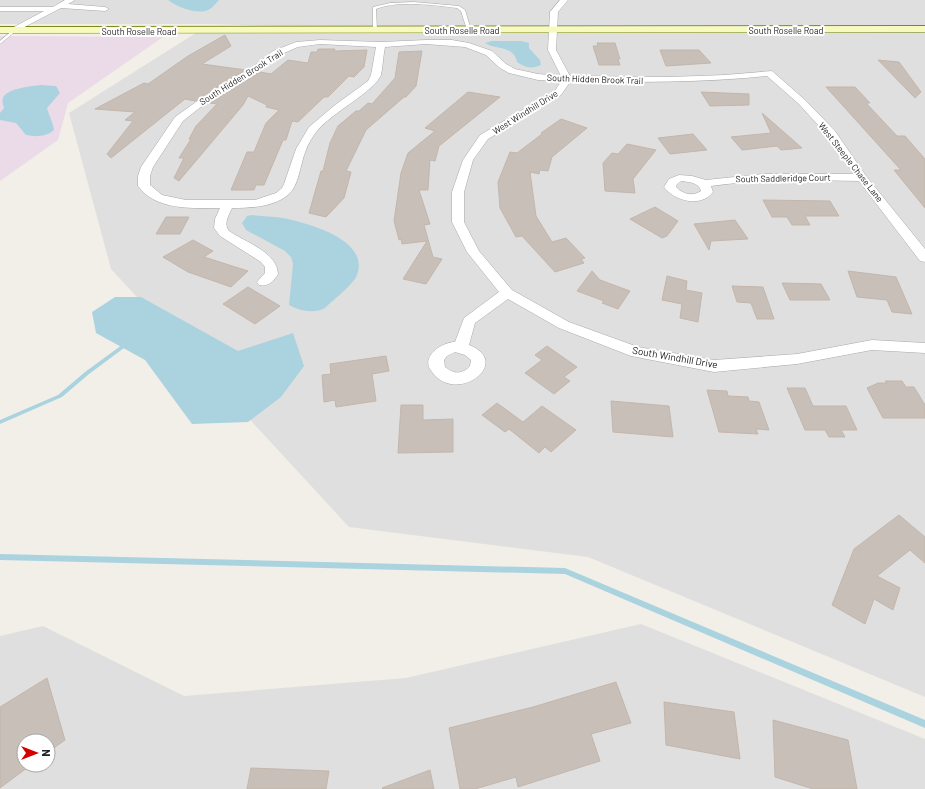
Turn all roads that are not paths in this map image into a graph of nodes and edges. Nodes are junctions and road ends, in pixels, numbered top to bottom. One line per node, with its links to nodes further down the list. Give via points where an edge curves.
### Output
1 (71, 0): 4 (street)
2 (564, 0): 12 (street, via 554,12)
3 (96, 4): 4 (street)
4 (56, 5): 6 (street); 7 (street)
5 (0, 9): 6 (street)
6 (38, 9): 7 (street, via 28,14)
7 (20, 27): 9 (main road, South Roselle Road); 10 (main road, South Roselle Road); 13 (lane)
8 (925, 29): 12 (main road, South Roselle Road)
9 (0, 30)
10 (375, 30): 11 (main road, South Roselle Road); 11 (lane, via 374,8 400,3 458,7 463,10)
11 (469, 30): 12 (main road, South Roselle Road)
12 (553, 30): 16 (street, via 552,50)
13 (0, 43)
14 (381, 45): 16 (street, South Hidden Brook Trail, via 426,42 466,45 489,53 512,71 538,77); 19 (street, South Hidden Brook Trail, via 376,75 371,83 313,129 301,149 287,190 270,200 256,204); 19 (street, South Hidden Brook Trail, via 320,42 287,48 198,104 179,119 147,167 144,186 158,198 186,204)
15 (769, 73): 16 (street, South Hidden Brook Trail, via 669,80); 17 (street, West Steeple Chase Lane, via 802,102 831,133)
16 (567, 79): 22 (street, West Windhill Drive, via 558,93 484,137 468,160 458,192 458,222 473,252)
17 (862, 178): 18 (street, South Saddleridge Court, via 735,179); 20 (street, West Steeple Chase Lane)
18 (704, 184)
19 (228, 204): 21 (street, via 220,228 224,235 256,251 271,264 272,272)
20 (925, 258)
21 (264, 282)
22 (508, 294): 23 (street, via 469,321); 24 (street, South Windhill Drive, via 564,325 636,352 714,366 797,359 872,345)
23 (461, 347)
24 (925, 348)

